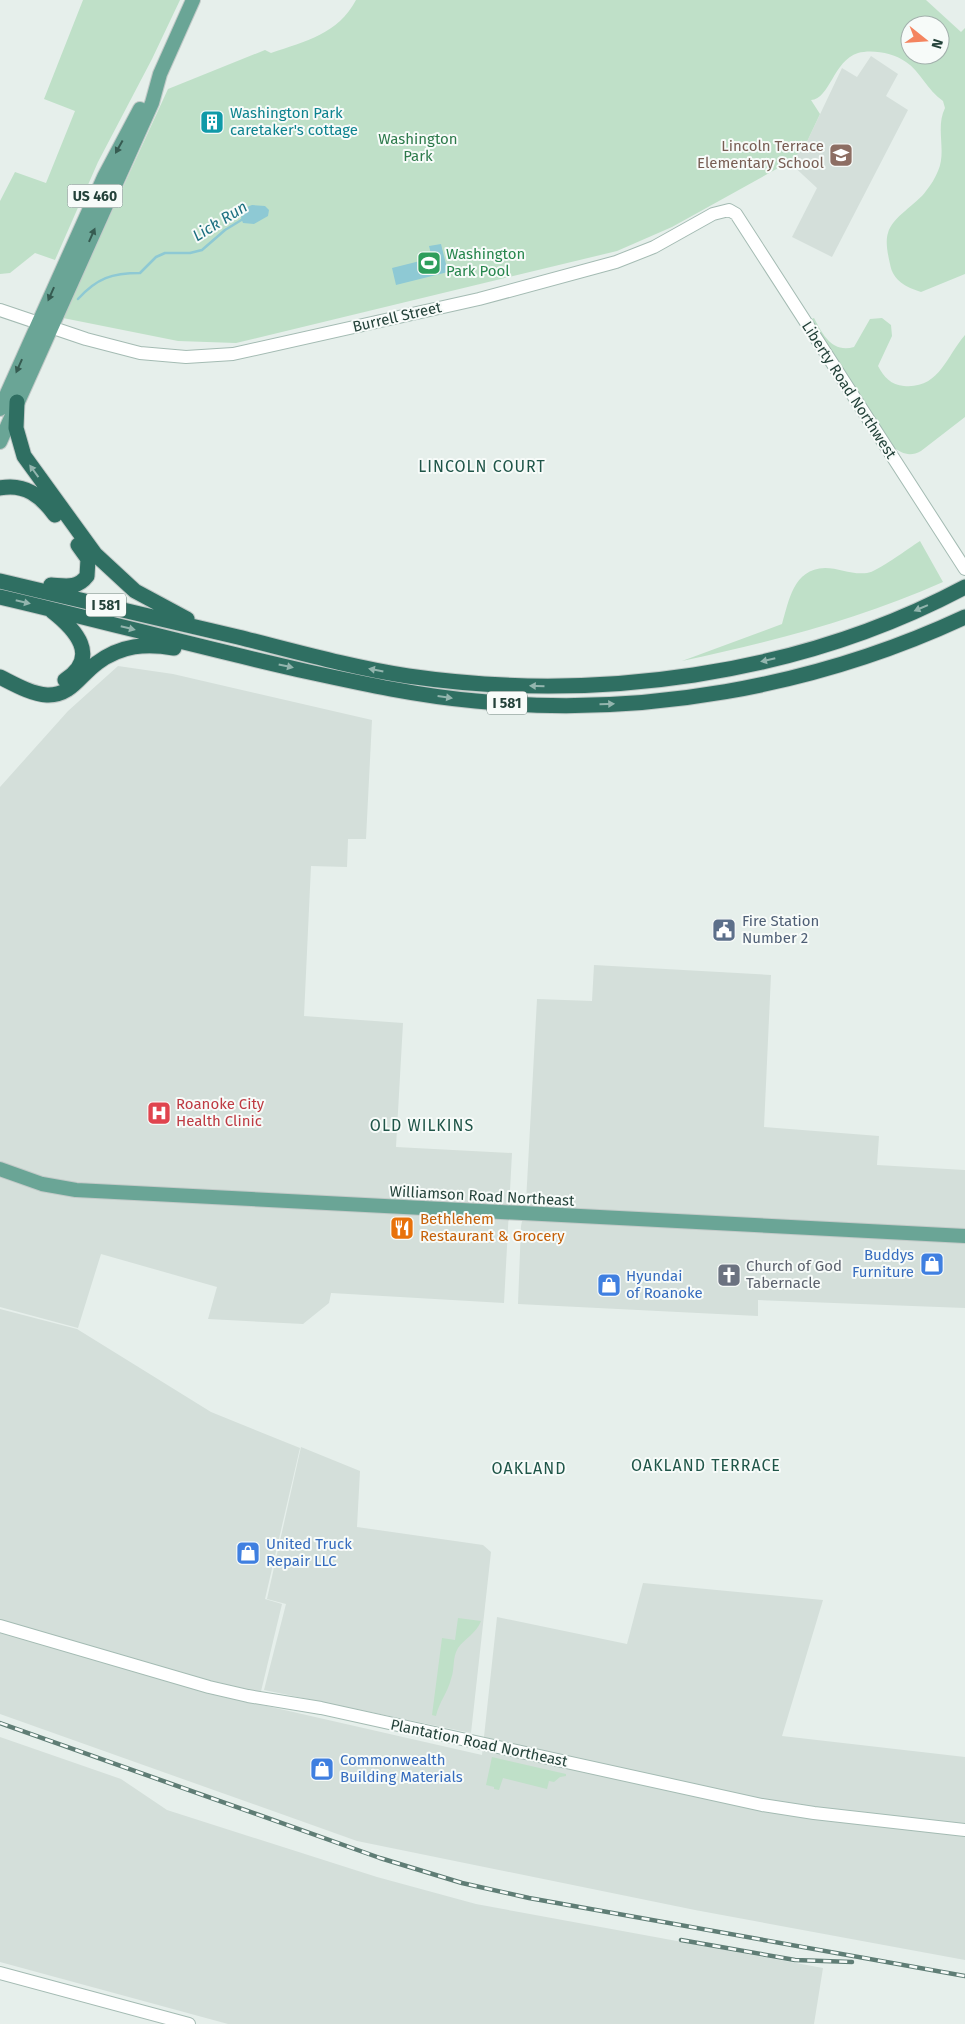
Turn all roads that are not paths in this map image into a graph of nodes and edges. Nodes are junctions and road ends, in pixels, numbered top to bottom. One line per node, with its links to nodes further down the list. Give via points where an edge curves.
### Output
1 (194, 0): 4 (main road, US 460, via 160,74 115,152)
2 (732, 211): 4 (street, Burrell Street, via 713,214 654,247 599,267 480,298 233,354 186,357 140,353); 9 (street, Liberty Road Northwest)
3 (0, 310): 4 (street, Burrell Street)
4 (45, 325): 5 (main road, US 460); 6 (main road, US 460, one-way to 6)
5 (17, 402): 7 (main road, US 460); 16 (highway, one-way to 5, via 134,591 95,554 24,456 16,428)
6 (0, 409)
7 (0, 442)
8 (0, 488): 12 (highway, via 24,488 39,497 88,559 87,576 78,584)
9 (962, 564)
10 (0, 581): 12 (highway, I 581)
11 (965, 587): 16 (highway, I 581, one-way to 16, via 904,615 809,650 718,670 627,683 546,686 453,681 360,667)
12 (28, 588): 16 (highway, I 581)
13 (0, 596): 14 (highway, I 581, one-way to 14)
14 (47, 608): 17 (highway, I 581, one-way to 17); 18 (highway, via 79,637 82,652 78,667 61,683 48,686 29,684)
15 (965, 617): 17 (highway, I 581, one-way to 15, via 387,688 452,698 519,704 612,704 698,695 812,672 859,660)
16 (211, 631)
17 (244, 657): 19 (highway, via 138,646 108,656 71,688 49,695 32,692)
18 (0, 671)
19 (0, 677)
20 (0, 1169): 21 (main road, Williamson Road Northeast, via 42,1184 76,1190)
21 (965, 1236)
22 (0, 1626): 23 (street, Plantation Road Northeast, via 248,1696 321,1708 762,1805)
23 (965, 1830)
24 (0, 1973): 25 (street)
25 (189, 2024)

